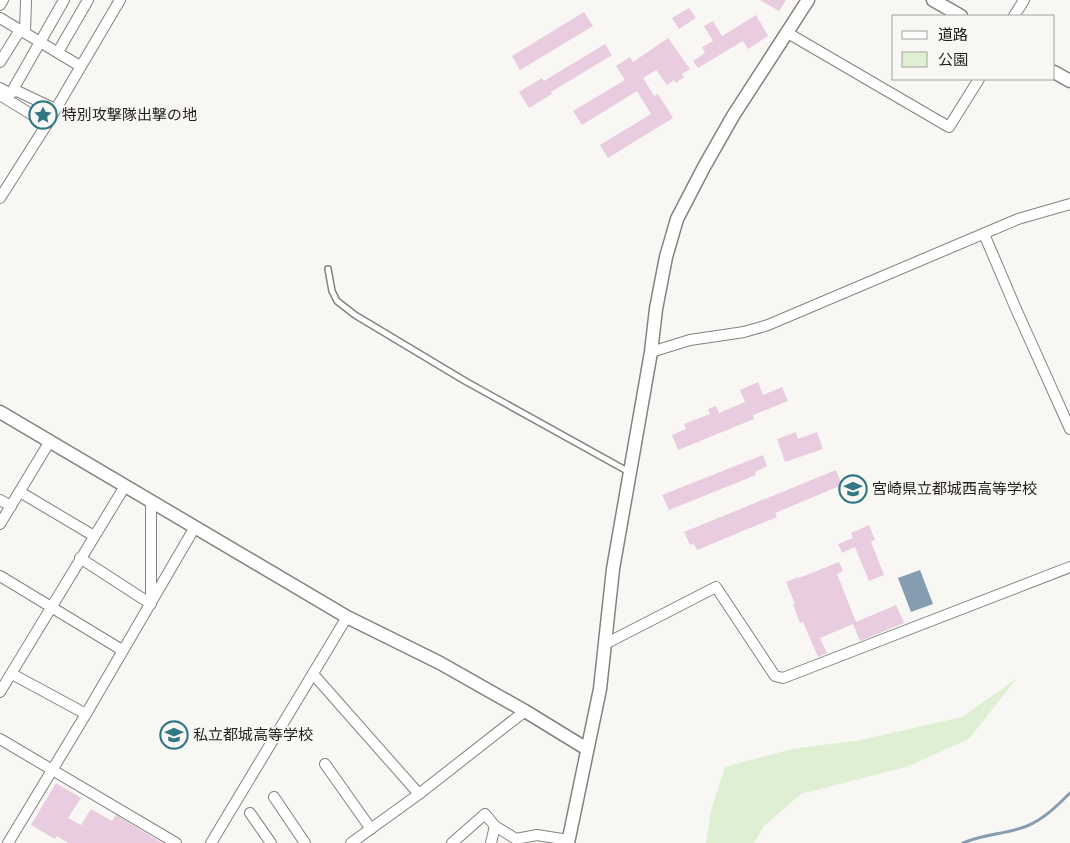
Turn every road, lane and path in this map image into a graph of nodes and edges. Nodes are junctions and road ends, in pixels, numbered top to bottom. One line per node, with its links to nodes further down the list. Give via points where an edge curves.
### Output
1 (3, 0): 9 (street)
2 (26, 0): 13 (street)
3 (64, 0): 15 (street)
4 (88, 0): 16 (street)
5 (120, 0): 18 (street)
6 (808, 0): 14 (street)
7 (934, 0): 10 (street)
8 (1024, 0): 11 (street)
9 (0, 5)
10 (959, 15)
11 (1015, 15)
12 (0, 18): 13 (street)
13 (22, 32): 15 (street); 17 (street)
14 (786, 32): 20 (street, via 949,127); 31 (street, via 733,116 677,219 666,256)
15 (39, 42): 16 (street); 23 (street)
16 (58, 52): 18 (street)
17 (0, 62)
18 (80, 66): 25 (street)
19 (1055, 73): 21 (street)
20 (978, 80)
21 (1070, 81)
22 (0, 88): 23 (street)
23 (11, 93): 25 (street, via 17,91)
24 (0, 95): 26 (street)
25 (55, 109): 26 (street)
26 (47, 124): 27 (street)
27 (0, 198)
28 (1070, 204): 29 (street, via 1018,219)
29 (984, 234): 31 (street, via 768,325 690,340); 33 (street)
30 (328, 269): 36 (lane, via 337,301 354,315 465,382)
31 (651, 352): 36 (street)
32 (0, 412): 35 (street)
33 (1068, 416): 34 (street)
34 (1070, 429)
35 (50, 441): 37 (street); 38 (street)
36 (630, 472): 51 (street, via 613,569)
37 (125, 486): 40 (street); 44 (street)
38 (20, 492): 41 (street); 44 (street)
39 (0, 500): 41 (street)
40 (152, 502): 43 (street); 48 (street)
41 (11, 506): 42 (street)
42 (0, 524)
43 (195, 527): 48 (street); 50 (street)
44 (94, 536): 45 (street)
45 (80, 558): 48 (street); 49 (street)
46 (1070, 567): 51 (street, via 783,678 775,676 716,587)
47 (0, 576): 49 (street)
48 (151, 604): 52 (street)
49 (50, 607): 52 (street); 53 (street)
50 (348, 617): 54 (street); 56 (street, via 440,663)
51 (605, 644): 59 (street, via 600,689)
52 (122, 650): 57 (street)
53 (12, 674): 55 (street); 57 (street)
54 (313, 674): 62 (street); 70 (street)
55 (0, 692)
56 (525, 711): 59 (street); 62 (street)
57 (86, 714): 61 (street)
58 (0, 739): 61 (street)
59 (587, 749): 67 (street)
60 (325, 764): 66 (street)
61 (51, 770): 68 (street); 69 (street)
62 (419, 794): 66 (street)
63 (274, 798): 72 (street)
64 (250, 813): 71 (street)
65 (496, 826): 67 (street, via 516,839 537,835); 74 (street, via 485,814); 75 (street)
66 (371, 829): 73 (street)
67 (568, 842)
68 (8, 843)
69 (176, 843)
70 (211, 843)
71 (270, 843)
72 (305, 843)
73 (351, 843)
74 (452, 843)
75 (491, 843)

